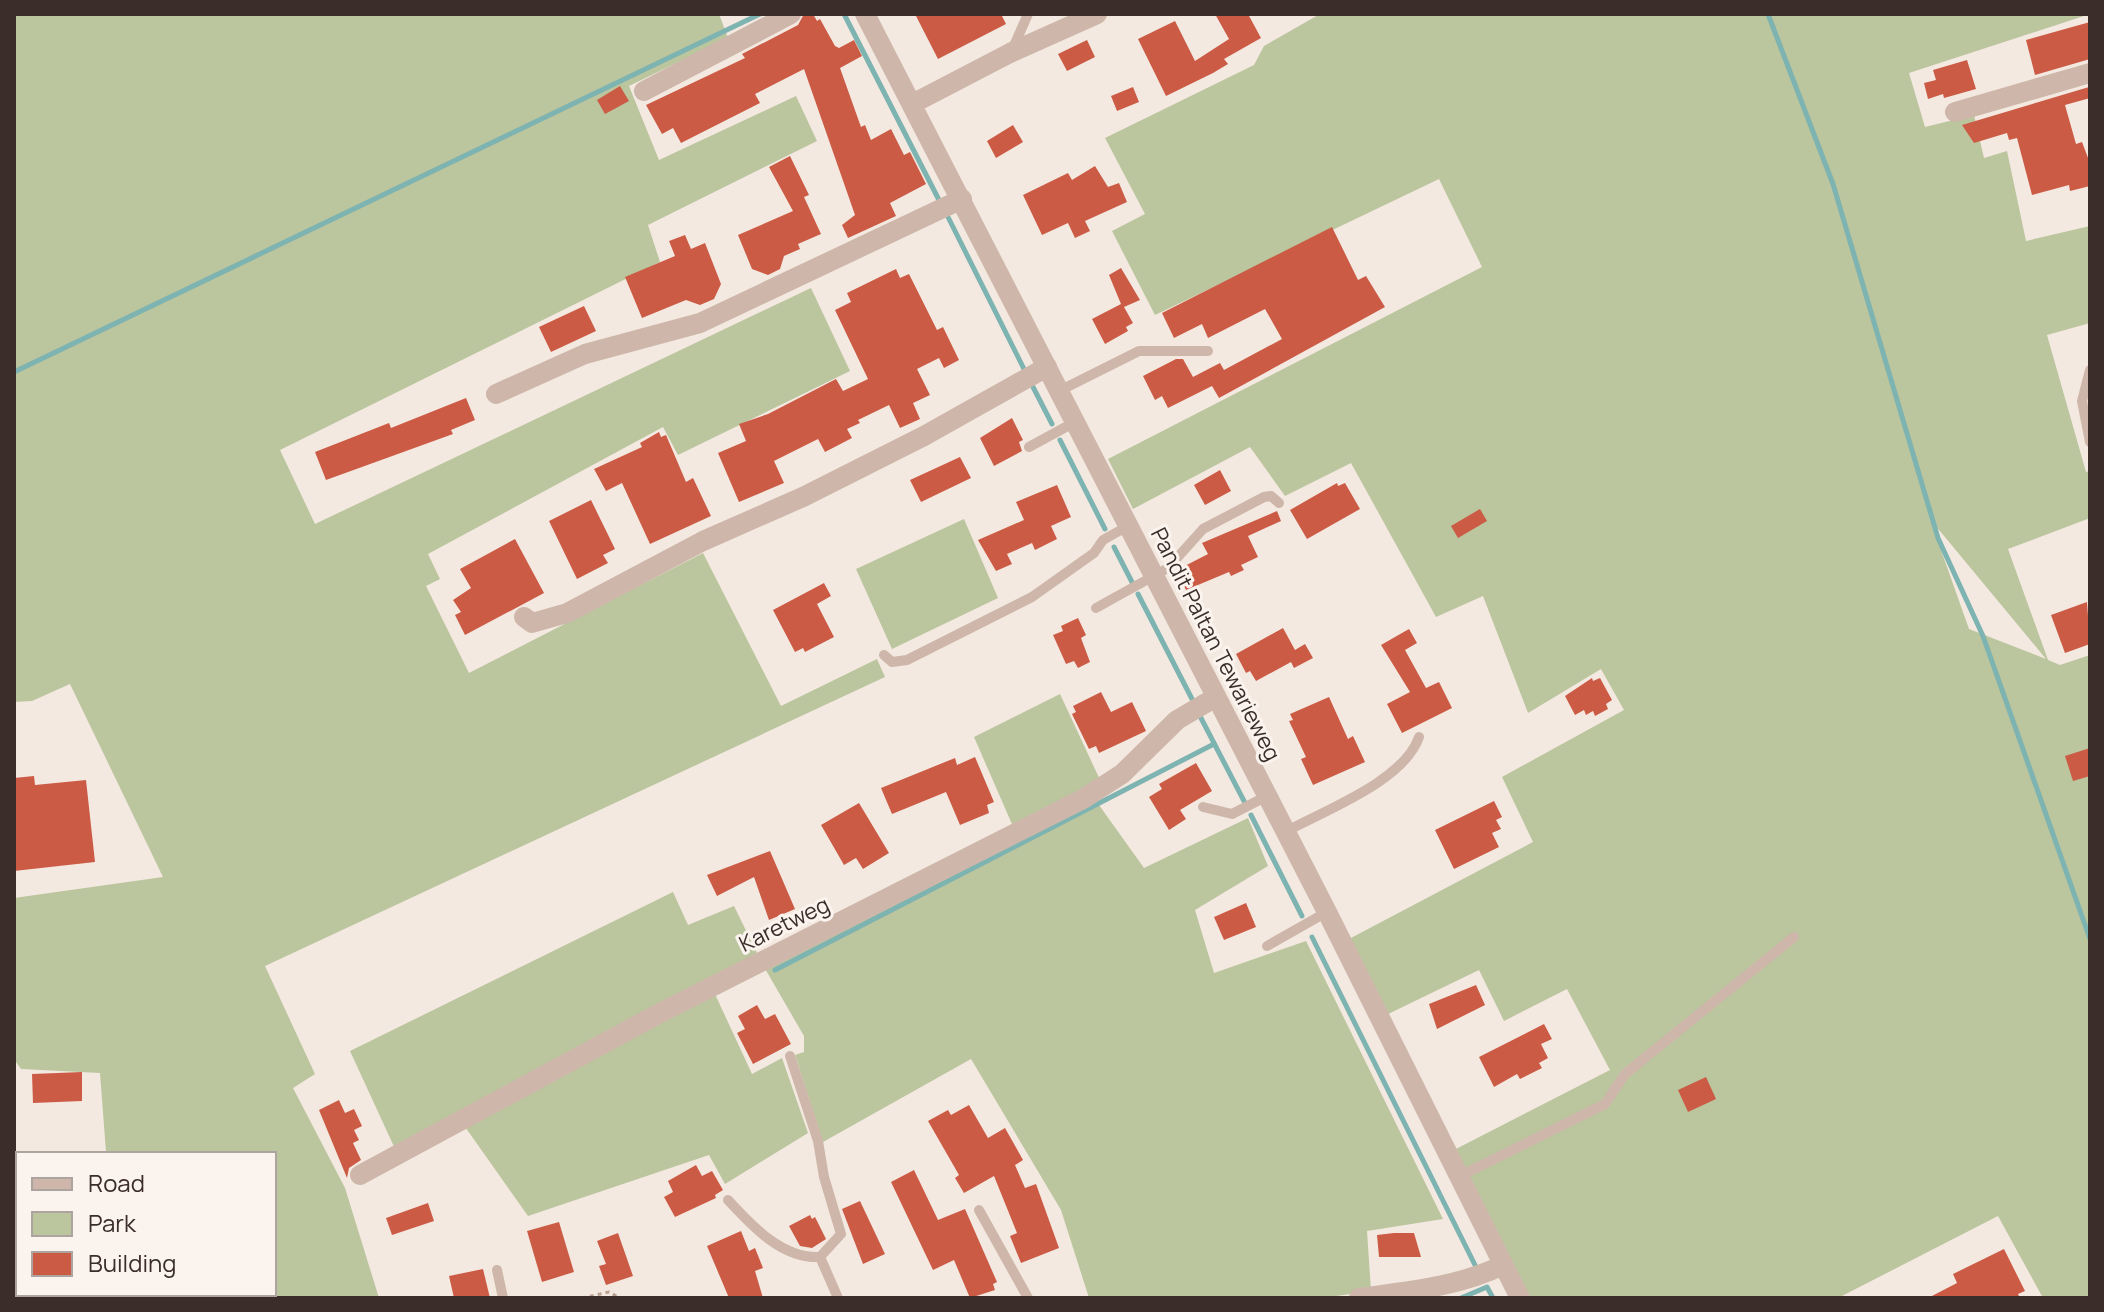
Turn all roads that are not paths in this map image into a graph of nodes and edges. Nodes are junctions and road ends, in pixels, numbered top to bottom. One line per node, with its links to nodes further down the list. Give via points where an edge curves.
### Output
1 (791, 14): 7 (street)
2 (865, 14): 8 (street, Pandit Paltan Tewarieweg)
3 (1028, 14): 5 (lane)
4 (1097, 14): 5 (street)
5 (1010, 53): 8 (street)
6 (2090, 73): 9 (street)
7 (644, 91)
8 (912, 104): 10 (street, Pandit Paltan Tewarieweg)
9 (1955, 112)
10 (962, 199): 12 (street, Pandit Paltan Tewarieweg); 15 (street, via 700,323 585,354)
11 (1208, 351): 14 (lane, via 1139,351)
12 (1047, 367): 14 (street, Pandit Paltan Tewarieweg); 23 (street, via 924,436 703,541 567,613 532,623)
13 (2090, 370): 17 (lane, via 2082,401)
14 (1059, 391): 16 (street, Pandit Paltan Tewarieweg)
15 (496, 394)
16 (1075, 422): 18 (lane); 20 (street, Pandit Paltan Tewarieweg)
17 (2090, 442)
18 (1029, 447)
19 (1279, 503): 21 (lane, via 1264,497 1203,529)
20 (1128, 526): 21 (street, Pandit Paltan Tewarieweg); 24 (lane, via 1004,611 907,660 892,662)
21 (1154, 576): 22 (lane); 25 (street, Pandit Paltan Tewarieweg)
22 (1096, 608)
23 (524, 617)
24 (884, 655)
25 (1216, 697): 27 (street, Pandit Paltan Tewarieweg); 34 (street, Karetweg, via 1177,720 1122,774 1083,799 660,1013)
26 (1419, 737): 29 (lane, via 1414,752 1394,772)
27 (1267, 796): 28 (lane, via 1232,814); 29 (street, Pandit Paltan Tewarieweg)
28 (1203, 807)
29 (1285, 832): 30 (street, Pandit Paltan Tewarieweg)
30 (1327, 912): 32 (lane); 35 (street, Pandit Paltan Tewarieweg)
31 (1794, 937): 35 (lane, via 1625,1074 1605,1104)
32 (1267, 946)
33 (790, 1056): 38 (lane, via 841,1234)
34 (360, 1175)
35 (1458, 1177): 39 (street, Pandit Paltan Tewarieweg)
36 (728, 1200): 38 (lane, via 774,1244 807,1258)
37 (979, 1210): 43 (lane)
38 (820, 1257): 42 (lane)
39 (1503, 1265): 44 (street, via 1443,1285); 45 (street, Pandit Paltan Tewarieweg)
40 (497, 1270): 41 (lane)
41 (503, 1298)
42 (838, 1298)
43 (1028, 1298)
44 (1359, 1298)
45 (1520, 1298)

